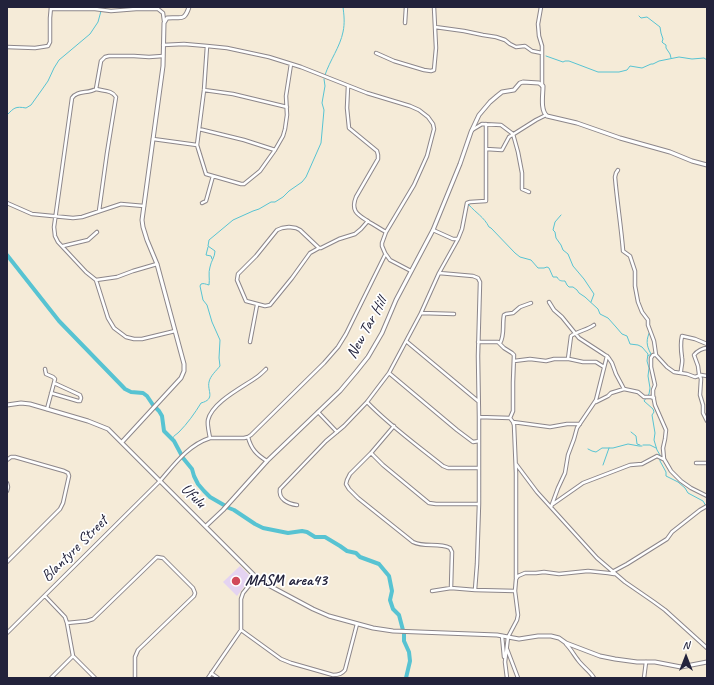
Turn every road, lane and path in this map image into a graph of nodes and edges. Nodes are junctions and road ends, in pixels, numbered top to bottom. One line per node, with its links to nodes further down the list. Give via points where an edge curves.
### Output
1 (189, 7): 6 (street, via 183,18 167,18)
2 (406, 7): 7 (street)
3 (434, 7): 8 (street)
4 (541, 7): 13 (street, via 538,24)
5 (51, 8): 6 (street, via 158,9); 11 (street, via 48,46)
6 (164, 21): 9 (street)
7 (405, 23)
8 (435, 27): 12 (street, via 434,70 428,71); 13 (street, via 496,37 516,47 525,46)
9 (163, 45): 10 (street); 14 (street)
10 (207, 46): 15 (street, via 227,48); 19 (street)
11 (7, 47)
12 (376, 53)
13 (542, 53): 17 (street)
14 (163, 56): 18 (street, via 105,57 101,61); 26 (street)
15 (291, 64): 16 (street); 20 (street, via 286,96)
16 (348, 86): 39 (street, via 349,128 378,154 378,159 354,202 354,208 359,216); 42 (street, via 419,110 434,126 434,134 422,168)
17 (542, 86): 21 (street, via 543,110); 24 (street, New Tar Hill, via 539,83 520,82 514,90 502,92 486,106)
18 (96, 89): 37 (street, via 112,93 116,97); 38 (street, via 76,94 72,98)
19 (204, 90): 20 (street); 23 (street)
20 (287, 107): 29 (street, via 285,129)
21 (546, 115): 25 (street); 30 (street)
22 (486, 124): 24 (street); 25 (street, via 501,125); 28 (street)
23 (199, 129): 27 (street); 29 (street)
24 (472, 130): 40 (street, New Tar Hill)
25 (513, 134): 28 (street, via 507,138 502,150); 33 (street, via 522,173 522,189)
26 (153, 139): 27 (street); 36 (street)
27 (197, 145): 32 (street, via 205,173)
28 (486, 149): 43 (street, via 486,201 467,203)
29 (275, 150): 32 (street, via 260,172 244,184)
30 (707, 165)
31 (618, 170): 67 (street, via 616,185 622,250 630,256 635,271 638,302 648,320)
32 (213, 176): 35 (street, via 206,201)
33 (529, 192)
34 (7, 203): 38 (street, via 32,214)
35 (202, 203)
36 (144, 206): 37 (street, via 121,204); 47 (street, via 143,227)
37 (99, 211): 38 (street, via 78,218)
38 (56, 217): 44 (street, via 54,232 56,239)
39 (368, 221): 42 (street); 45 (street, via 355,234)
40 (432, 230): 43 (street, via 453,239); 48 (street, New Tar Hill)
41 (97, 232): 44 (street, via 88,240)
42 (386, 232): 46 (street, via 382,243)
43 (458, 238): 49 (street)
44 (63, 246): 50 (street)
45 (320, 248): 53 (street, via 310,253 270,305 267,307); 53 (street, via 296,228 277,230 237,276 246,301)
46 (385, 255): 48 (street, via 392,262); 95 (street, via 338,346 324,363)
47 (157, 264): 50 (street, via 117,278); 58 (street)
48 (411, 272): 87 (street, New Tar Hill, via 368,357 346,385)
49 (439, 273): 54 (street); 63 (street, via 478,278)
50 (96, 280): 58 (street, via 108,318 114,328 126,337 142,339)
51 (549, 302): 57 (street)
52 (531, 303): 64 (street, via 504,315)
53 (257, 304): 62 (street)
54 (421, 313): 55 (street); 61 (street)
55 (454, 314)
56 (594, 326): 59 (street)
57 (570, 328): 59 (street); 60 (street)
58 (175, 331): 98 (street, via 184,364 183,373)
59 (575, 334): 60 (street); 68 (street)
60 (570, 338): 69 (street)
61 (406, 341): 74 (street); 82 (street)
62 (250, 342)
63 (478, 342): 64 (street); 82 (street)
64 (500, 343): 70 (street, via 514,355)
65 (707, 344): 75 (street, via 682,336)
66 (707, 348): 76 (street, via 694,355)
67 (656, 355): 75 (street, via 667,367); 81 (street, via 653,355 651,361 655,385)
68 (607, 356): 71 (street); 79 (street)
69 (568, 359): 70 (street); 71 (street, via 596,362)
70 (514, 360): 89 (street, via 513,411)
71 (604, 367): 84 (street)
72 (266, 369): 96 (street, via 258,377 235,390 214,409 208,419)
73 (45, 370): 78 (street, via 46,374 54,378)
74 (389, 373): 83 (street); 97 (street, via 456,430 473,442)
75 (680, 373): 76 (street)
76 (699, 376): 77 (street); 90 (street, via 699,391)
77 (707, 376)
78 (54, 383): 80 (street); 80 (street, via 80,395 81,398 78,401)
79 (624, 389): 81 (street); 84 (street)
80 (51, 393): 86 (street)
81 (654, 398): 100 (street, via 666,430)
82 (479, 401): 88 (street)
83 (367, 402): 93 (street); 94 (street)
84 (595, 402): 92 (street)
85 (7, 405): 86 (street, Ufulu, via 25,403)
86 (47, 409): 98 (street, Ufulu, via 105,427)
87 (318, 412): 94 (street); 102 (street, New Tar Hill)
88 (479, 417): 89 (street); 97 (street)
89 (510, 418): 91 (street)
90 (707, 421)
91 (513, 422): 92 (street, via 550,426); 105 (street)
92 (580, 424): 113 (street)
93 (394, 426): 99 (street); 106 (street, via 446,467)
94 (337, 432): 112 (street, via 280,489 280,495 284,500)
95 (248, 437): 96 (street); 102 (street, via 253,450)
96 (210, 438): 107 (street, Blantyre Street, via 194,446 181,457)
97 (478, 441): 106 (street)
98 (122, 442): 107 (street, Ufulu)
99 (371, 453): 111 (street, via 429,503); 121 (street, via 349,476 346,484 358,498 413,542 450,548)
100 (664, 459): 110 (street, via 681,481); 113 (street, via 657,456 642,464 630,465 583,483)
101 (7, 460): 116 (street, via 16,457 64,471 69,476 60,509)
102 (267, 461): 115 (street, New Tar Hill)
103 (696, 463): 104 (street)
104 (707, 463)
105 (516, 464): 113 (street, via 536,491); 120 (street)
106 (478, 468): 111 (street)
107 (160, 481): 115 (street, Ufulu); 125 (street, Blantyre Street)
108 (7, 483): 109 (street)
109 (7, 491)
110 (707, 496)
111 (479, 504): 122 (street)
112 (297, 505)
113 (552, 506): 117 (street, via 577,537)
114 (707, 506): 117 (street, via 672,532 667,539)
115 (206, 526): 119 (street, Ufulu)
116 (7, 562)
117 (612, 572): 118 (street)
118 (617, 576): 120 (street, via 588,571 559,574 544,572 522,574); 133 (street, via 654,602)
119 (256, 577): 127 (street, Ufulu, via 313,609); 128 (street, via 241,599)
120 (516, 579): 124 (street)
121 (451, 588): 122 (street); 123 (street)
122 (475, 590): 124 (street)
123 (432, 591)
124 (515, 591): 131 (street, via 518,615)
125 (45, 596): 126 (street, via 66,617); 129 (street, Blantyre Street)
126 (67, 623): 135 (street); 142 (street, via 93,619 157,557 163,558 195,593 138,650 135,657)
127 (357, 624): 128 (street, via 345,670 336,675 281,659); 130 (street, Ufulu, via 393,631)
128 (240, 630): 139 (street)
129 (7, 634)
130 (502, 636): 131 (street, Ufulu); 138 (street)
131 (508, 637): 132 (street, Ufulu, via 520,639 551,636); 134 (street)
132 (564, 642): 136 (street, Ufulu, via 610,659); 147 (street)
133 (707, 648)
134 (506, 649): 138 (street); 146 (street)
135 (72, 656): 140 (street); 141 (street)
136 (646, 662): 137 (street, Ufulu, via 681,667); 148 (street)
137 (707, 662)
138 (505, 664): 145 (street)
139 (211, 673): 143 (street); 144 (street)
140 (51, 678)
141 (95, 678)
142 (135, 678)
143 (208, 678)
144 (218, 678)
145 (507, 678)
146 (518, 678)
147 (594, 678)
148 (644, 678)

